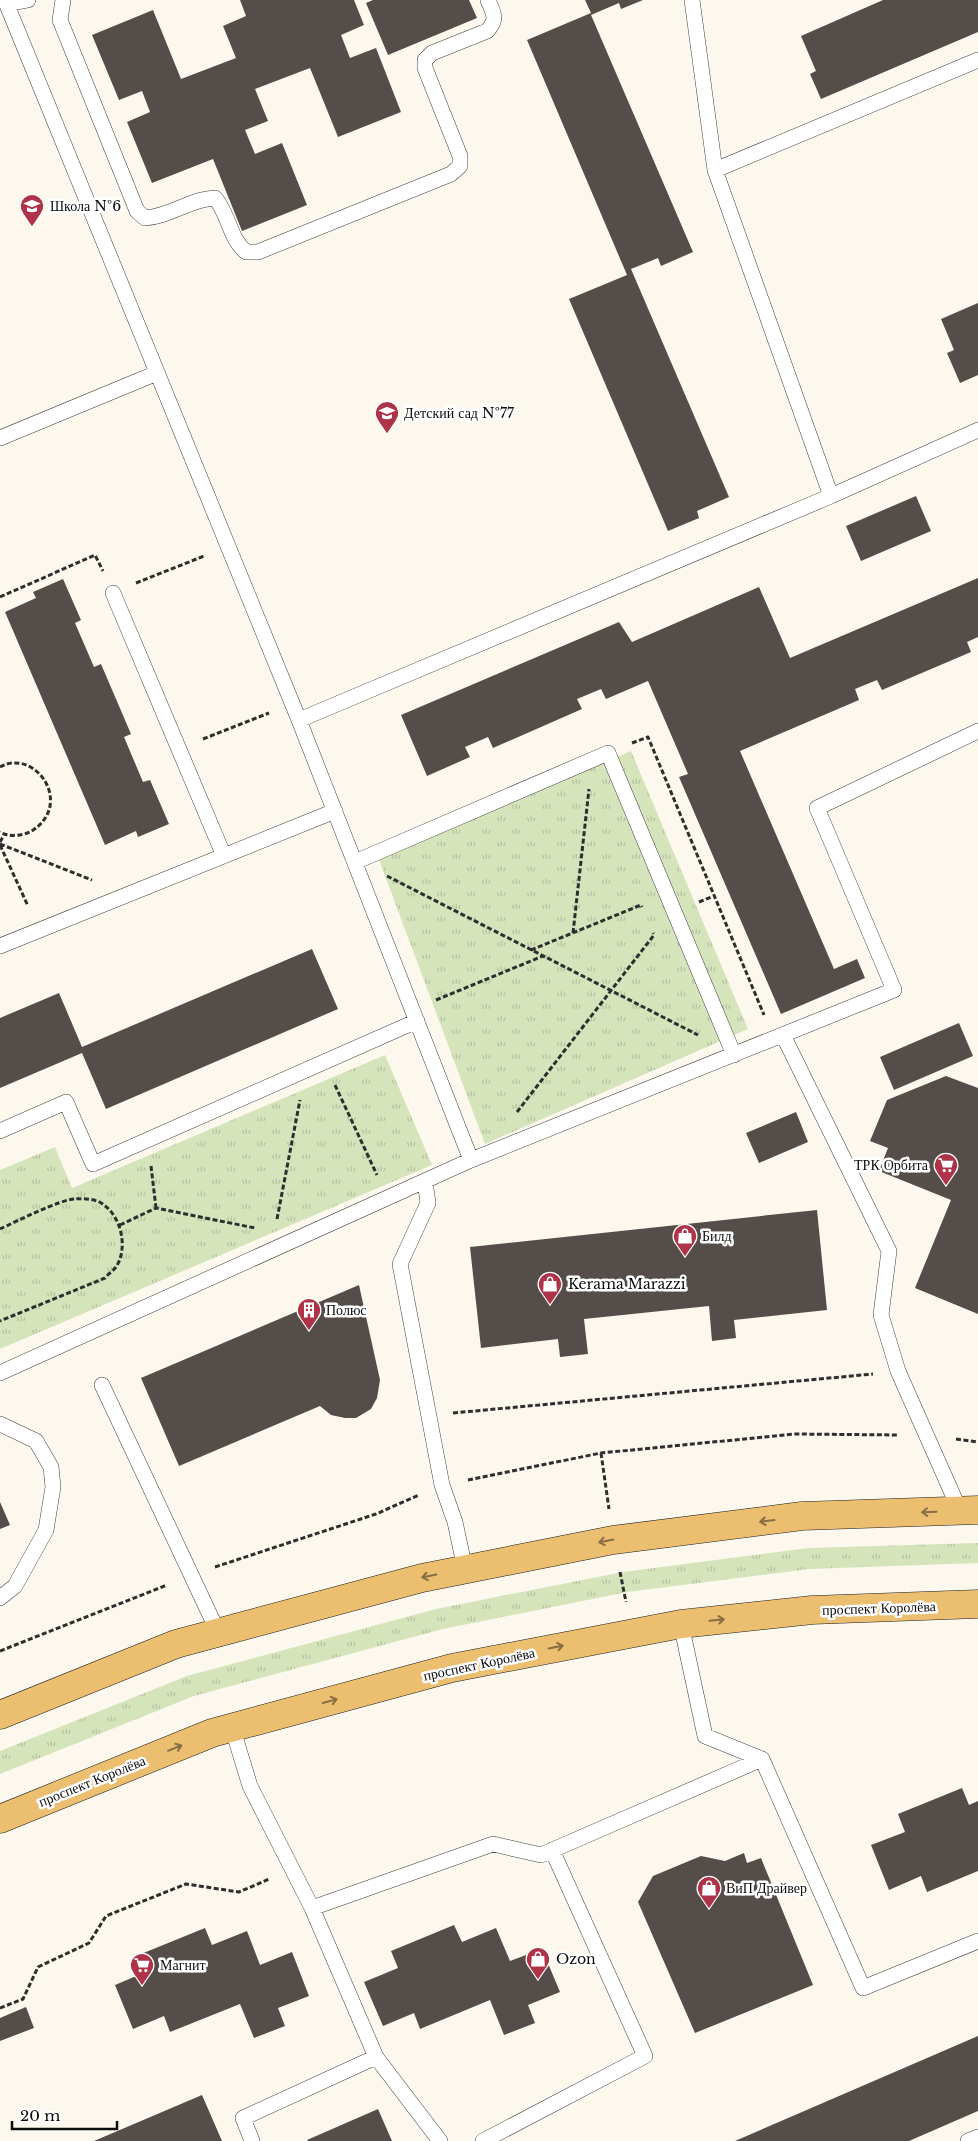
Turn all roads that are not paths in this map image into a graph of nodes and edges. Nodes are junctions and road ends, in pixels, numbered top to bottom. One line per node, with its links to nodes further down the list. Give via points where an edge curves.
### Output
1 (28, 0): 5 (lane)
2 (63, 0): 3 (lane, via 60,20 137,211 145,218 155,218 204,198 215,198 221,204 238,245 246,252 258,252 451,174 460,166 460,156 425,68 425,60 432,53 487,31 493,25 494,16)
3 (488, 0)
4 (692, 0): 7 (lane)
5 (6, 2): 8 (lane)
6 (978, 60): 7 (lane)
7 (715, 170): 11 (lane)
8 (157, 372): 10 (lane); 13 (lane)
9 (978, 430): 11 (lane)
10 (0, 438)
11 (831, 496): 13 (lane)
12 (113, 592): 16 (lane)
13 (299, 720): 15 (lane)
14 (978, 731): 20 (lane, via 817,808 894,990)
15 (335, 811): 16 (lane); 17 (lane)
16 (224, 856): 18 (lane)
17 (354, 862): 19 (lane); 21 (lane, via 608,753)
18 (0, 946)
19 (415, 1016): 22 (lane, via 324,1062 93,1164 66,1102); 23 (lane)
20 (778, 1037): 21 (lane); 28 (lane, via 889,1251 880,1315 898,1371 926,1435)
21 (730, 1056): 23 (lane)
22 (0, 1132)
23 (471, 1160): 24 (lane)
24 (425, 1181): 25 (lane, via 277,1239); 29 (lane, via 428,1203 400,1264 442,1485 455,1522)
25 (0, 1373)
26 (102, 1385): 33 (lane)
27 (0, 1424): 30 (lane, via 36,1440 51,1467 53,1487 46,1530 15,1586)
28 (969, 1510): 29 (main road, one-way to 29, via 802,1516 613,1540)
29 (464, 1569): 33 (main road, one-way to 33)
30 (0, 1598)
31 (978, 1604): 32 (main road, проспект Королёва, one-way to 31, via 812,1610)
32 (681, 1624): 35 (main road, проспект Королёва, one-way to 32, via 452,1668); 36 (lane, via 705,1736)
33 (218, 1632): 34 (main road, via 176,1644)
34 (0, 1715)
35 (232, 1727): 37 (main road, проспект Королёва, one-way to 35); 39 (lane, via 250,1786)
36 (762, 1759): 38 (lane); 40 (lane, via 863,1988)
37 (0, 1819)
38 (552, 1850): 39 (lane, via 542,1855 493,1844); 45 (lane, via 645,2056)
39 (312, 1908): 41 (lane)
40 (978, 1941)
41 (376, 2057): 43 (lane, via 242,2118); 44 (lane)
42 (978, 2137): 46 (lane)
43 (252, 2141)
44 (440, 2141)
45 (483, 2141)
46 (968, 2141)

